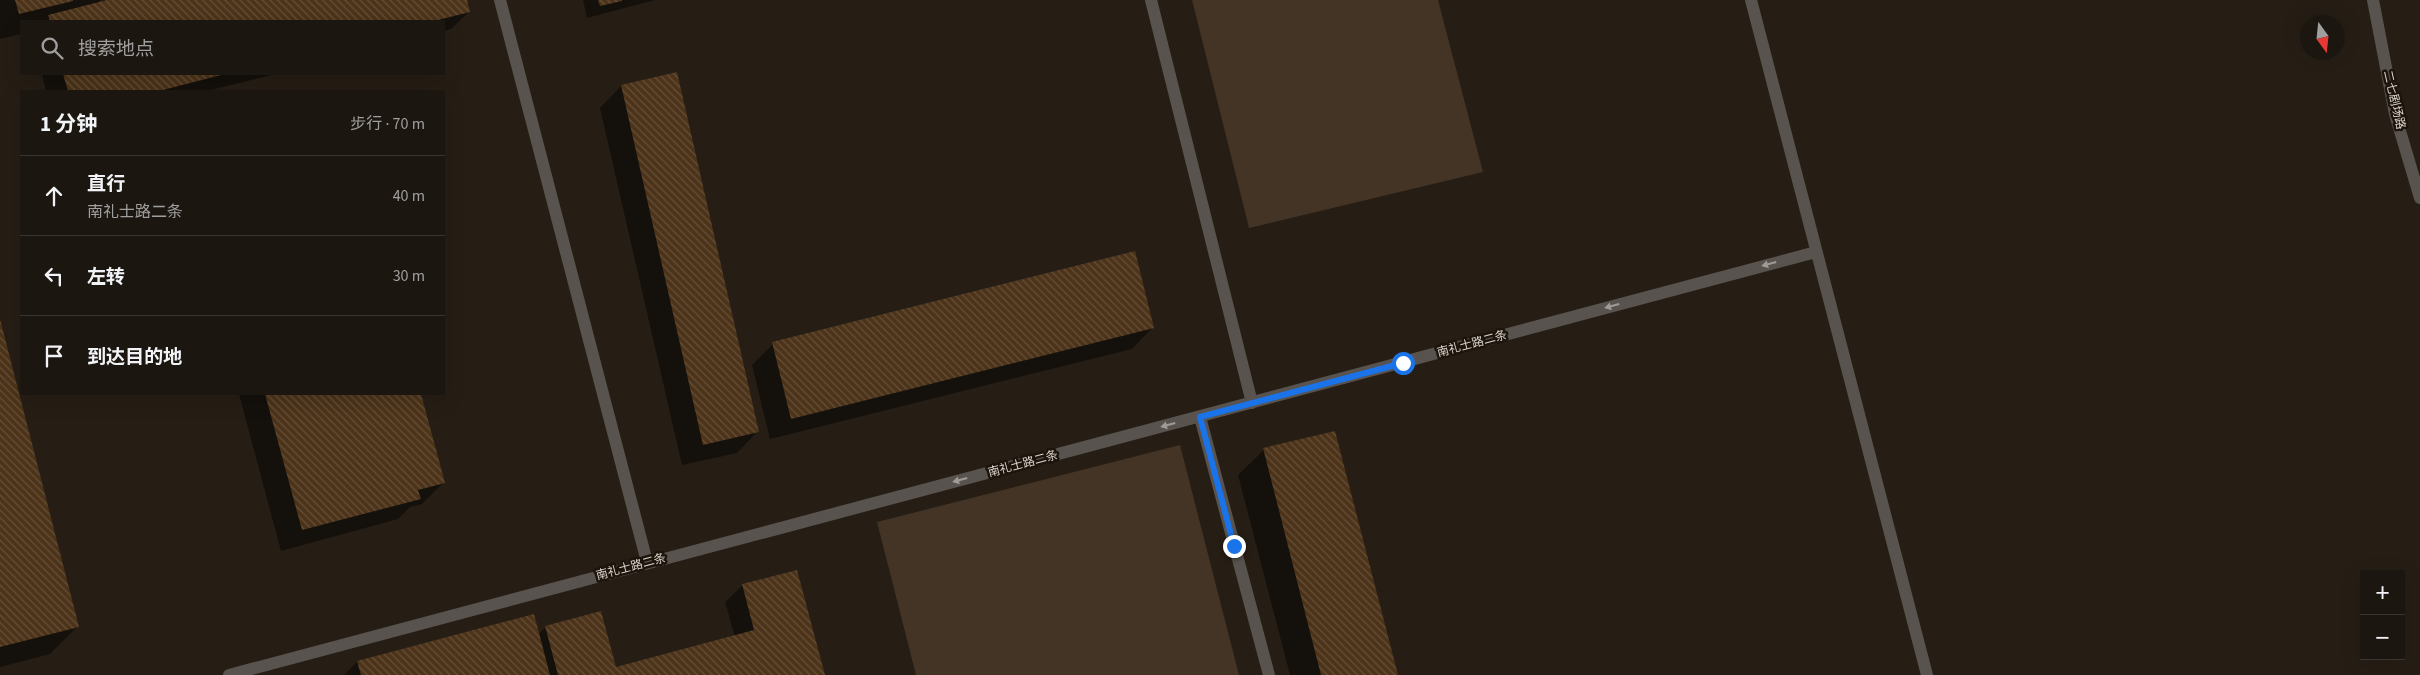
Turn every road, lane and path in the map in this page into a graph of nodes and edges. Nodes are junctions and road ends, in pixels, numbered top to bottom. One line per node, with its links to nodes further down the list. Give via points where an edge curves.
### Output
1 (500, 0): 9 (street)
2 (1151, 0): 7 (street)
3 (1751, 0): 6 (street)
4 (2374, 0): 5 (street, 二七剧场路, via 2395,114)
5 (2420, 198)
6 (1816, 252): 7 (street, 南礼士路二条, one-way to 7); 13 (street)
7 (1252, 403): 8 (street, 南礼士路二条)
8 (1200, 417): 9 (street, 南礼士路二条, one-way to 9); 12 (street)
9 (647, 562): 10 (street, 南礼士路二条)
10 (270, 670): 11 (street, 南礼士路二条)
11 (229, 675)
12 (1268, 675)
13 (1927, 675)

